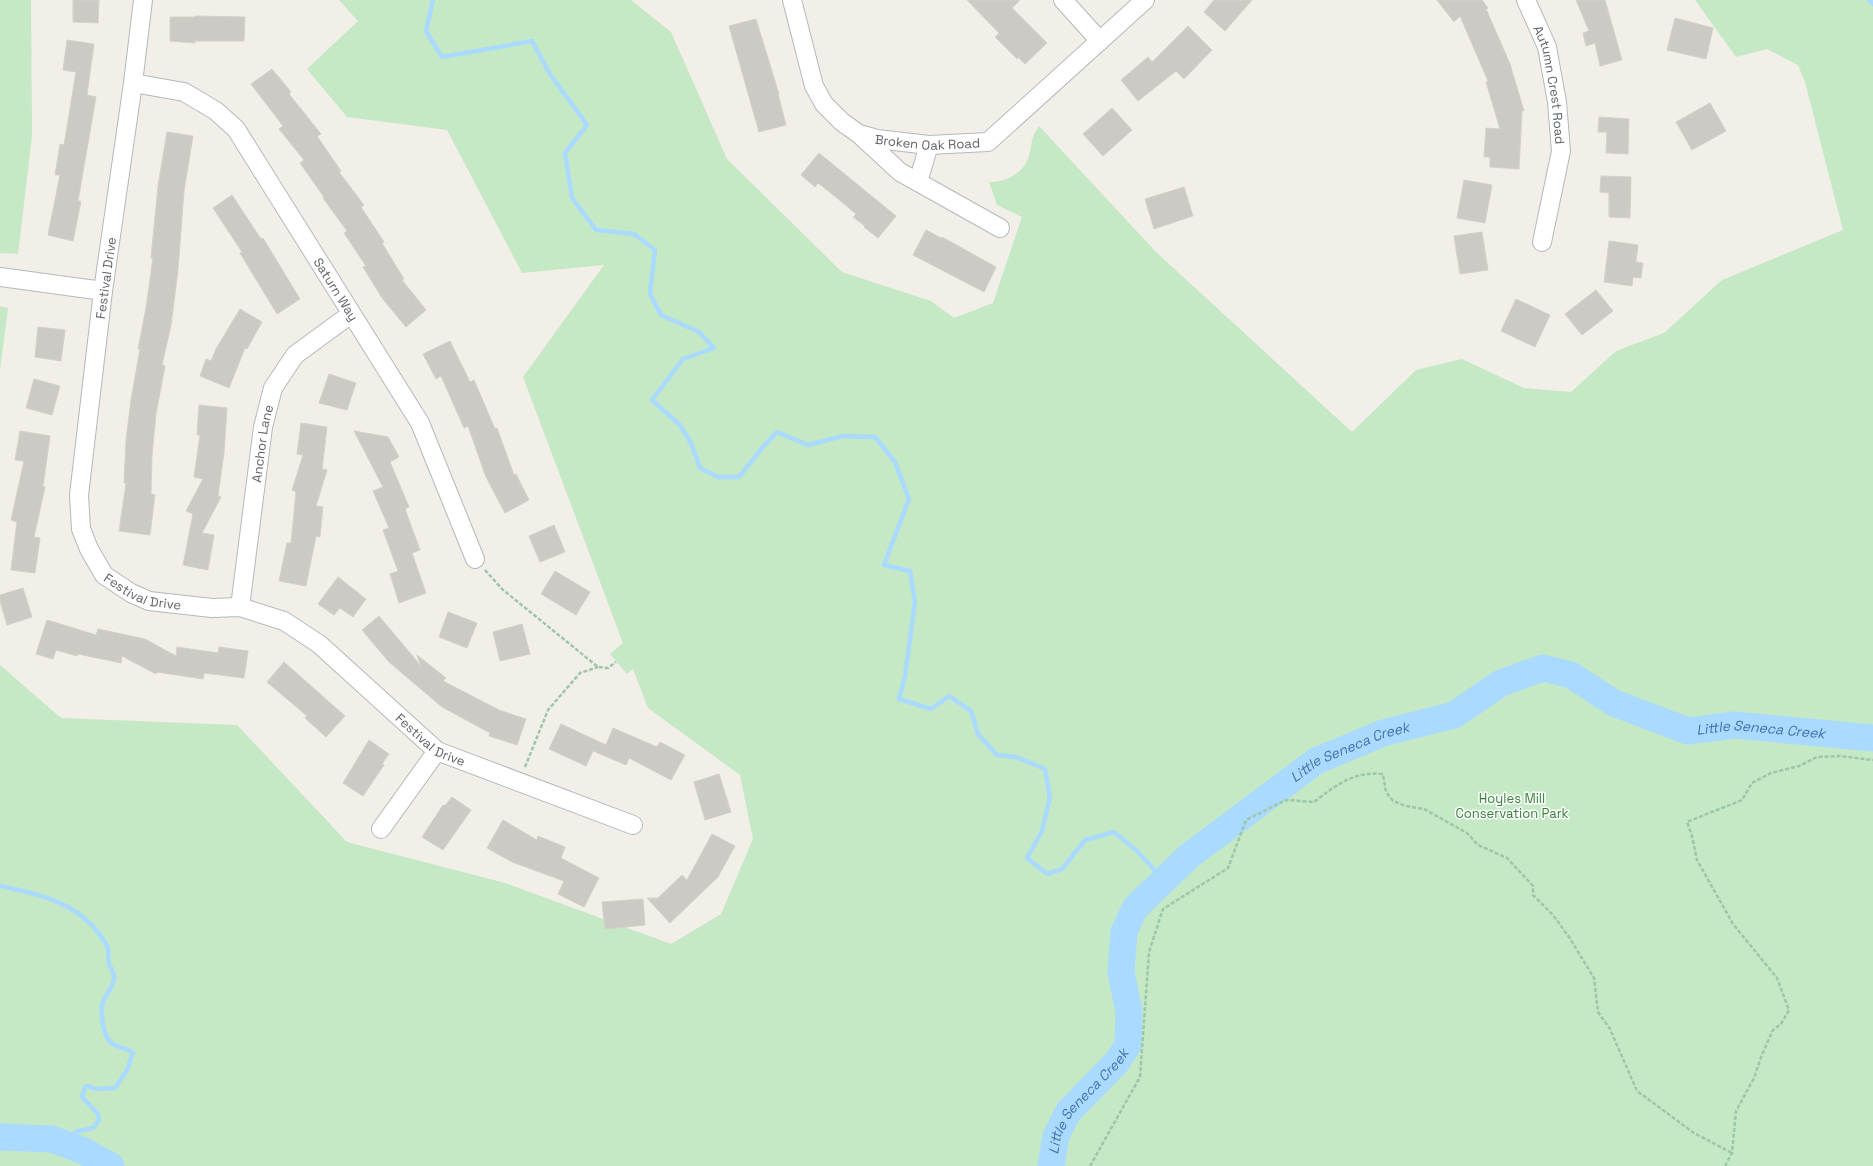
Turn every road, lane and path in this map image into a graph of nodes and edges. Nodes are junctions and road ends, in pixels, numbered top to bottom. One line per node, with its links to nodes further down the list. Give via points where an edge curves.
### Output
1 (143, 0): 7 (street, Festival Drive)
2 (792, 0): 8 (street, Broken Oak Road, via 814,86 824,104)
3 (1063, 0): 6 (street)
4 (1145, 0): 6 (street, Broken Oak Road)
5 (1526, 0): 12 (street, Autumn Crest Road, via 1547,47 1557,102 1560,151)
6 (1100, 41): 9 (street, Broken Oak Road, via 988,142)
7 (133, 83): 14 (street, Festival Drive); 15 (street, Saturn Way, via 184,92 216,111 236,129)
8 (859, 134): 9 (street, Broken Oak Road, via 877,139); 10 (street, via 900,172)
9 (929, 145): 10 (street)
10 (918, 182): 11 (street)
11 (1000, 228)
12 (1542, 242)
13 (0, 277): 14 (street)
14 (103, 291): 17 (street, Festival Drive, via 79,495 81,529 89,549 104,574 131,593 149,601 212,608)
15 (351, 314): 16 (street, Saturn Way, via 420,423); 17 (street, Anchor Lane, via 295,354 274,388 263,427)
16 (475, 559): 19 (path, via 502,589)
17 (240, 607): 20 (street, Festival Drive, via 284,621 319,644)
18 (616, 662): 19 (path, via 608,668)
19 (598, 667): 22 (path, via 580,673 548,710)
20 (437, 751): 22 (street, Festival Drive); 24 (street)
21 (1873, 760): 25 (path, via 1840,756 1817,757 1799,766 1770,773 1752,783 1742,800 1687,822 1697,860 1733,924 1777,978 1789,1010 1781,1024 1773,1030 1760,1057 1754,1078 1736,1111)
22 (520, 782): 23 (street, Festival Drive)
23 (633, 826)
24 (380, 829)
25 (1732, 1153): 26 (path, via 1694,1133 1637,1091 1610,1029 1598,1012 1594,978 1553,914 1533,895 1533,886 1507,858 1478,845 1467,833 1424,809 1393,801 1386,792 1383,774 1371,773 1337,783 1314,802 1286,800 1246,820 1228,868 1163,909 1149,952 1140,1077); 27 (path)
26 (1090, 1166)
27 (1725, 1166)

